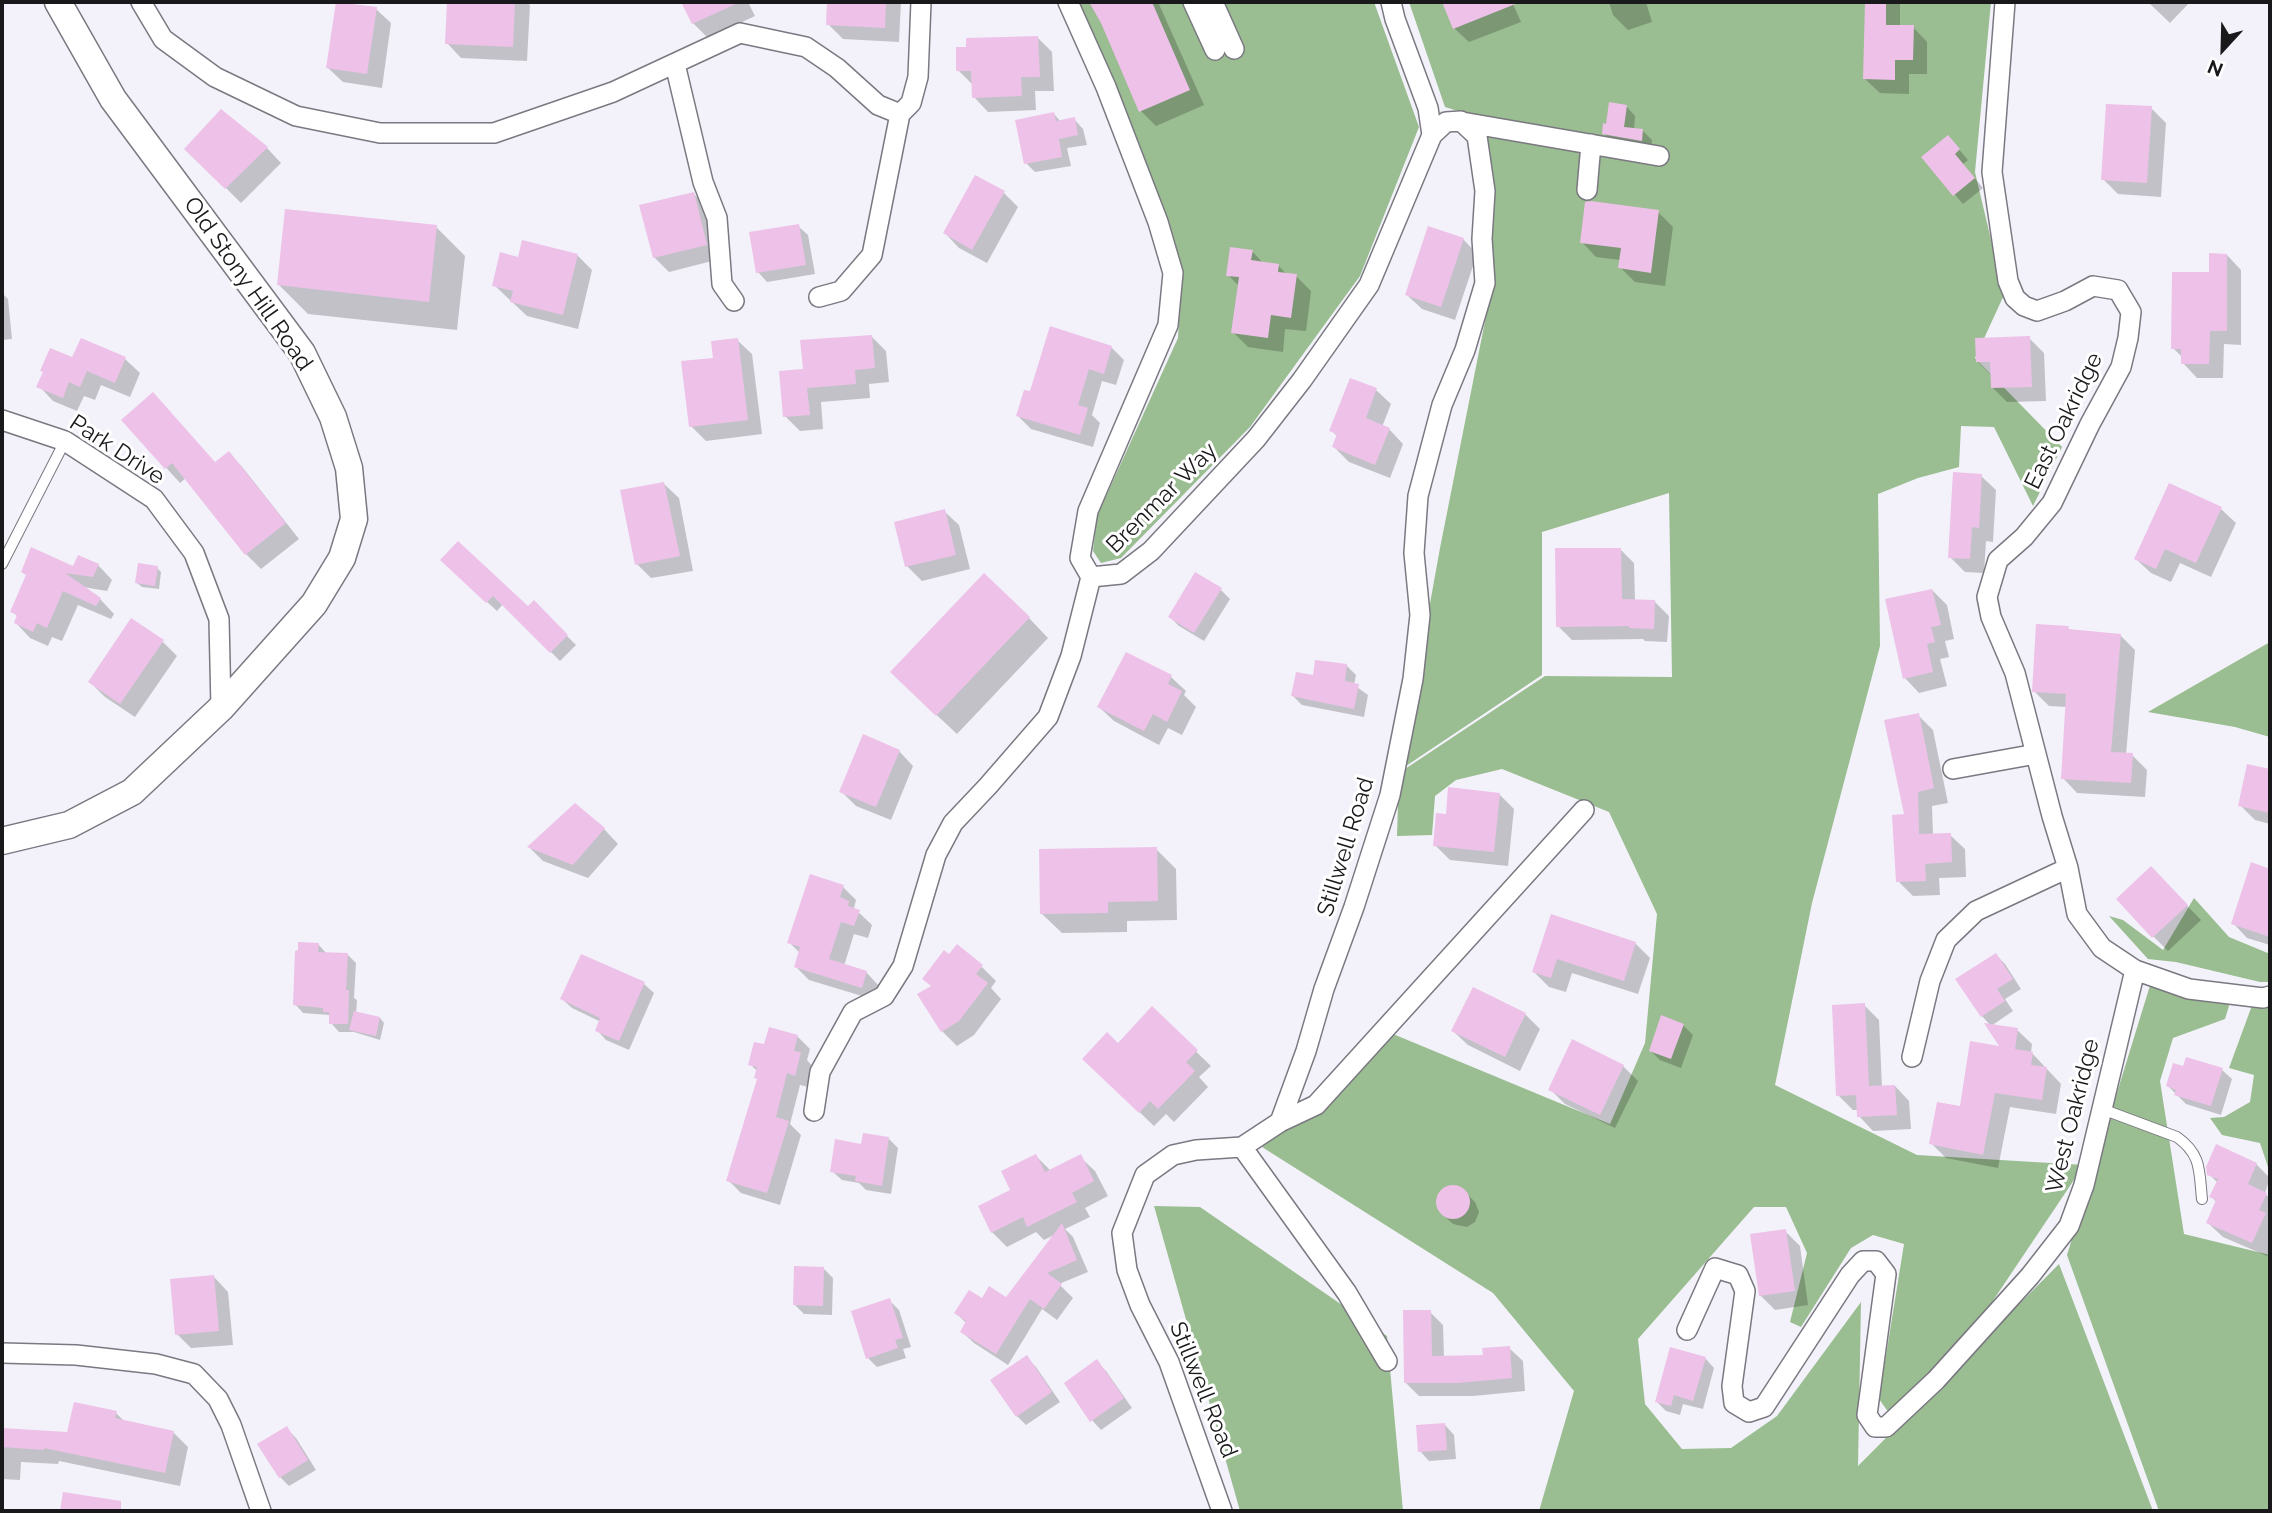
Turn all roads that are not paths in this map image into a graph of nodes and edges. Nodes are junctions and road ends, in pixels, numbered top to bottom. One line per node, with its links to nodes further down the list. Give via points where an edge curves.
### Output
1 (58, 2): 22 (street, Old Stony Hill Road, via 113,99 302,353 333,417 349,468 354,519 342,558 314,604)
2 (141, 2): 9 (street, via 163,39 215,77 296,116 380,133 494,133 613,92)
3 (921, 2): 10 (street, via 918,77 911,103)
4 (1068, 2): 21 (street, Brenmar Way, via 1107,87 1173,272 1168,325 1088,512 1080,558)
5 (1193, 2): 6 (street, via 1224,49)
6 (1213, 2)
7 (1391, 2): 12 (street, via 1428,108)
8 (2005, 2): 23 (street, East Oakridge, via 1992,172 2008,281 2015,298 2038,311 2093,286 2118,290 2131,312 2121,367 2052,503 1998,560 1987,597 2015,673)
9 (675, 64): 10 (street, via 740,33 774,38 806,47 838,68 878,105); 17 (street, via 703,182 717,218 722,284)
10 (900, 114): 16 (street, via 872,255 841,291)
11 (1461, 121): 12 (street, via 1446,122); 13 (street); 33 (street, Stillwell Road, via 1477,136 1485,191 1485,283 1442,405 1418,496 1414,553 1420,615 1413,679 1390,795)
12 (1432, 135): 21 (street, Brenmar Way, via 1369,285 1302,380 1256,439 1151,551 1121,574)
13 (1591, 144): 14 (street); 15 (street)
14 (1659, 156)
15 (1587, 191)
16 (819, 297)
17 (734, 301)
18 (2, 420): 19 (street, Park Drive)
19 (65, 441): 20 (lane); 22 (street, Park Drive, via 154,499 194,553 219,619)
20 (2, 564)
21 (1091, 577): 32 (street, via 1071,656 1048,716 953,823 936,855 903,966 884,996 853,1012 820,1072)
22 (221, 708): 26 (street, Old Stony Hill Road, via 132,792 69,825)
23 (2036, 754): 24 (street); 27 (street, East Oakridge)
24 (1953, 769)
25 (1584, 810): 33 (street, via 1316,1105)
26 (2, 841)
27 (2068, 867): 28 (street, East Oakridge, via 2077,914 2102,948); 30 (street, via 1976,911 1946,940 1930,981)
28 (2136, 970): 29 (street, via 2189,989); 31 (street, West Oakridge)
29 (2270, 996)
30 (1912, 1057)
31 (2102, 1109): 35 (lane, via 2187,1145 2199,1164); 36 (street, West Oakridge, via 2069,1226 1936,1380 1886,1427 1875,1427 1867,1415 1886,1274 1876,1261 1863,1262 1850,1275 1764,1408 1749,1412 1734,1403 1732,1386 1745,1291 1738,1275 1716,1268)
32 (814, 1111)
33 (1280, 1122): 34 (street, Stillwell Road)
34 (1242, 1147): 38 (street, via 1347,1293); 40 (street, Stillwell Road, via 1173,1155 1145,1175 1122,1233 1127,1270 1169,1362)
35 (2202, 1199)
36 (1687, 1330)
37 (2, 1353): 39 (street, via 76,1355 156,1364 194,1374 218,1399 231,1425)
38 (1387, 1361)
39 (261, 1511)
40 (1222, 1511)

